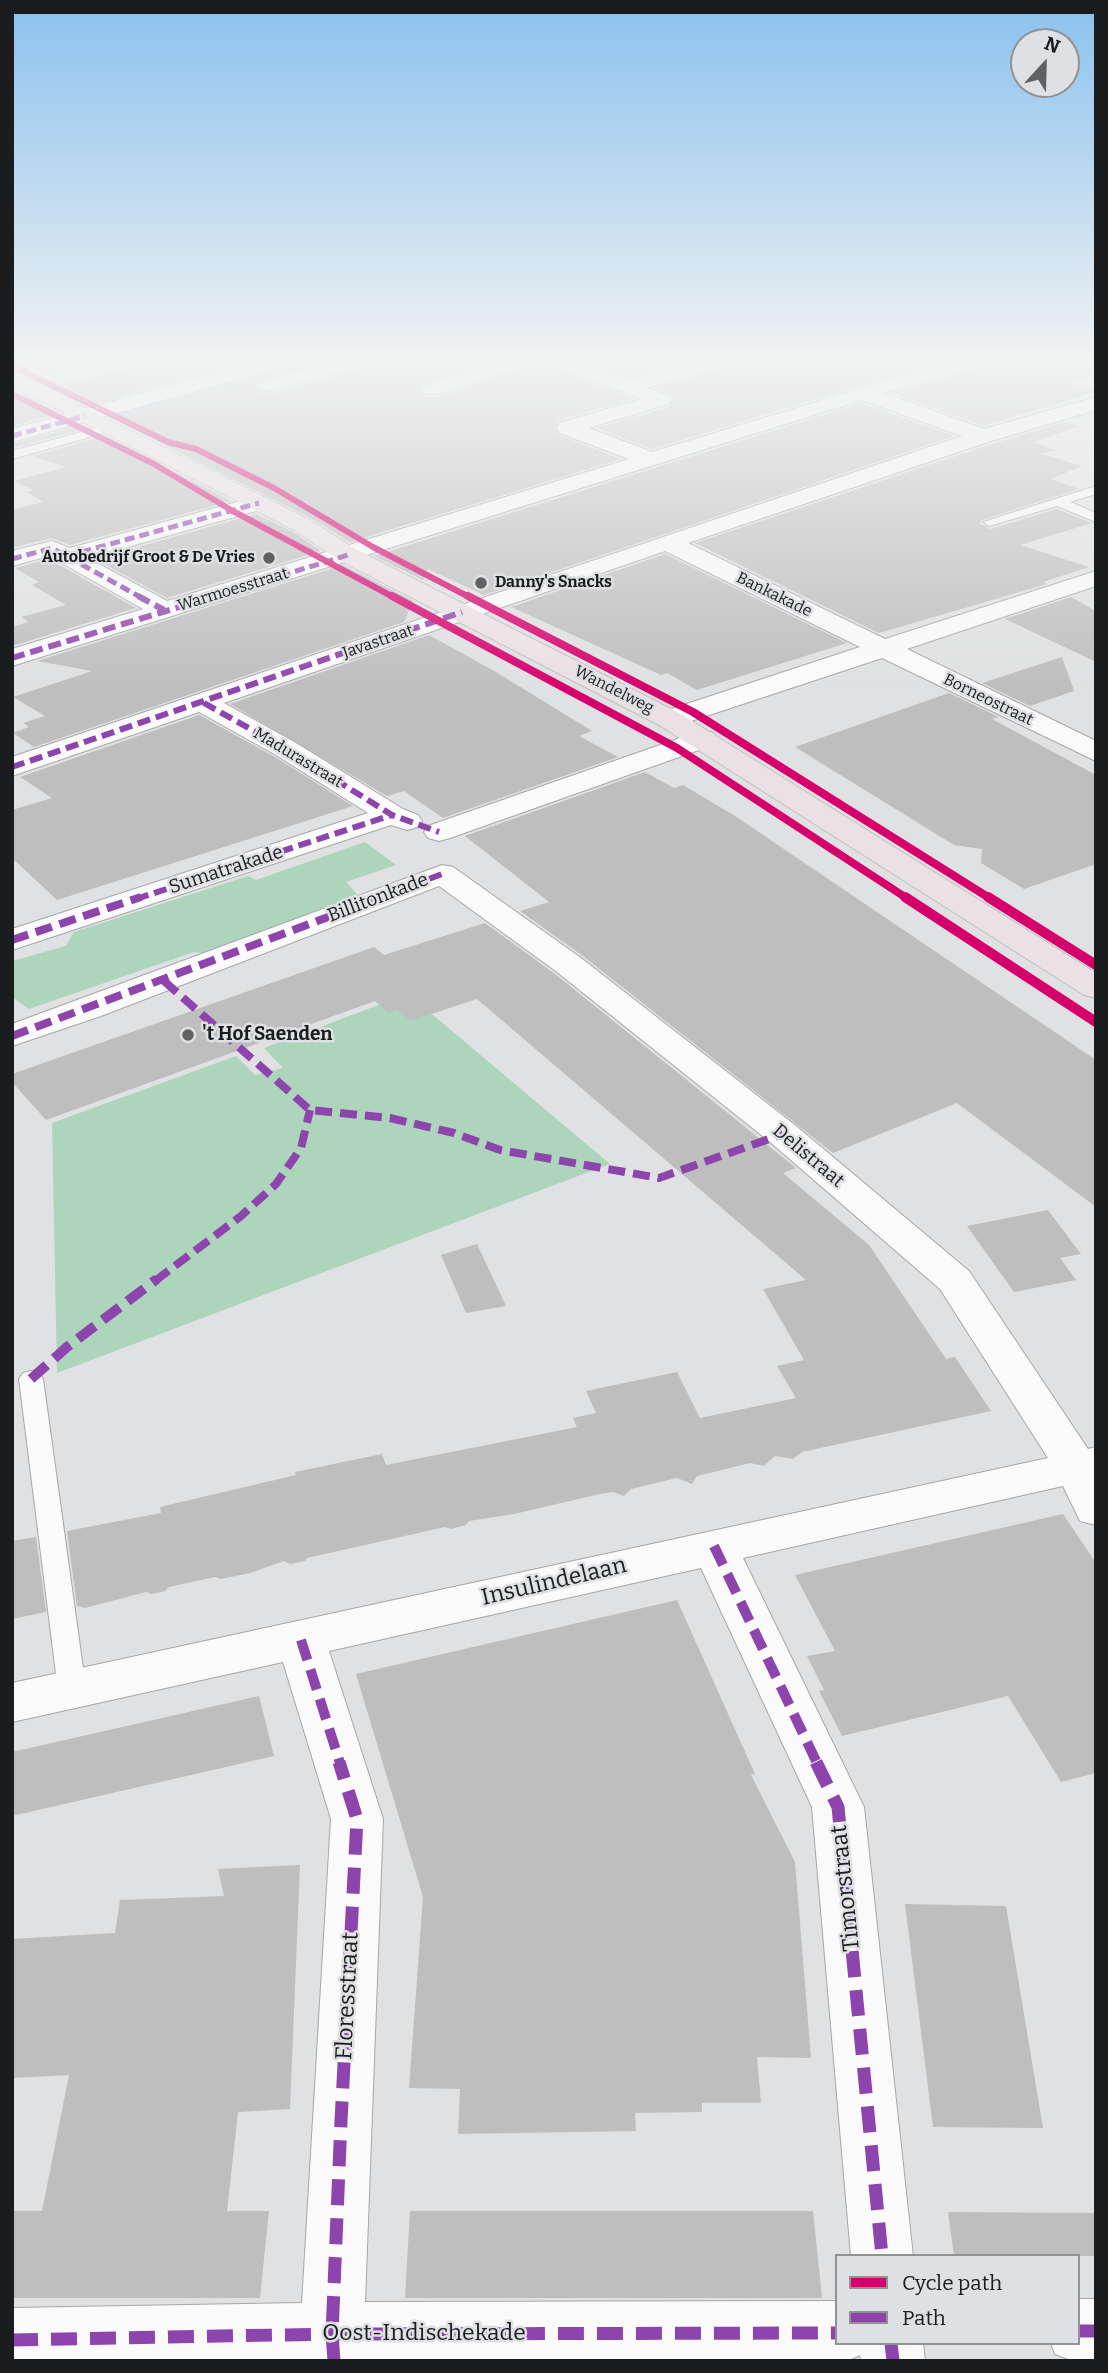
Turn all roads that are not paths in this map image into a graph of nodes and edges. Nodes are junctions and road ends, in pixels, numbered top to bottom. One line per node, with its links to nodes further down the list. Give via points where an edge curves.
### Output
1 (191, 469): 6 (main road, Wandelweg)
2 (620, 469): 10 (street, Warmoesstraat)
3 (887, 469): 9 (street, Javastraat)
4 (1096, 490): 5 (lane)
5 (1058, 502): 7 (lane); 8 (lane)
6 (260, 503): 10 (main road, Wandelweg); 11 (street, Warmoesstraat)
7 (1096, 518)
8 (989, 522)
9 (668, 543): 15 (street, Javastraat); 16 (street, Bankakade)
10 (348, 555): 14 (street, Warmoesstraat); 15 (main road, Wandelweg)
11 (67, 556): 12 (street, Warmoesstraat, via 52,548); 14 (street, Warmoesstraat)
12 (12, 559)
13 (1096, 578): 16 (street)
14 (164, 610): 17 (street, Warmoesstraat)
15 (462, 612): 18 (street, Javastraat); 19 (main road, Wandelweg)
16 (880, 648): 19 (street); 21 (street, Borneostraat)
17 (12, 658)
18 (204, 703): 22 (street, Javastraat); 23 (street, Madurastraat)
19 (670, 719): 20 (main road, Wandelweg)
20 (703, 739): 24 (street); 27 (main road, Wandelweg)
21 (1096, 752)
22 (12, 768)
23 (392, 815): 24 (street); 26 (street, Sumatrakade)
24 (439, 832): 25 (street, Billitonkade)
25 (442, 874): 28 (street, Billitonkade); 30 (street, Delistraat, via 569,965 719,1083 955,1280)
26 (12, 940)
27 (1096, 988)
28 (12, 1036)
29 (31, 1379): 34 (lane)
30 (1086, 1464): 31 (street, Delistraat); 32 (street, Insulindelaan)
31 (1096, 1510)
32 (714, 1546): 33 (street, Insulindelaan); 36 (street, Timorstraat, via 838,1807)
33 (301, 1640): 34 (street, Insulindelaan); 39 (street, Floresstraat, via 356,1819)
34 (72, 1690): 35 (street, Insulindelaan)
35 (12, 1703)
36 (882, 2254)
37 (835, 2333): 39 (street, Oost-Indischekade)
38 (12, 2340): 39 (street, Oost-Indischekade)
39 (333, 2348)

